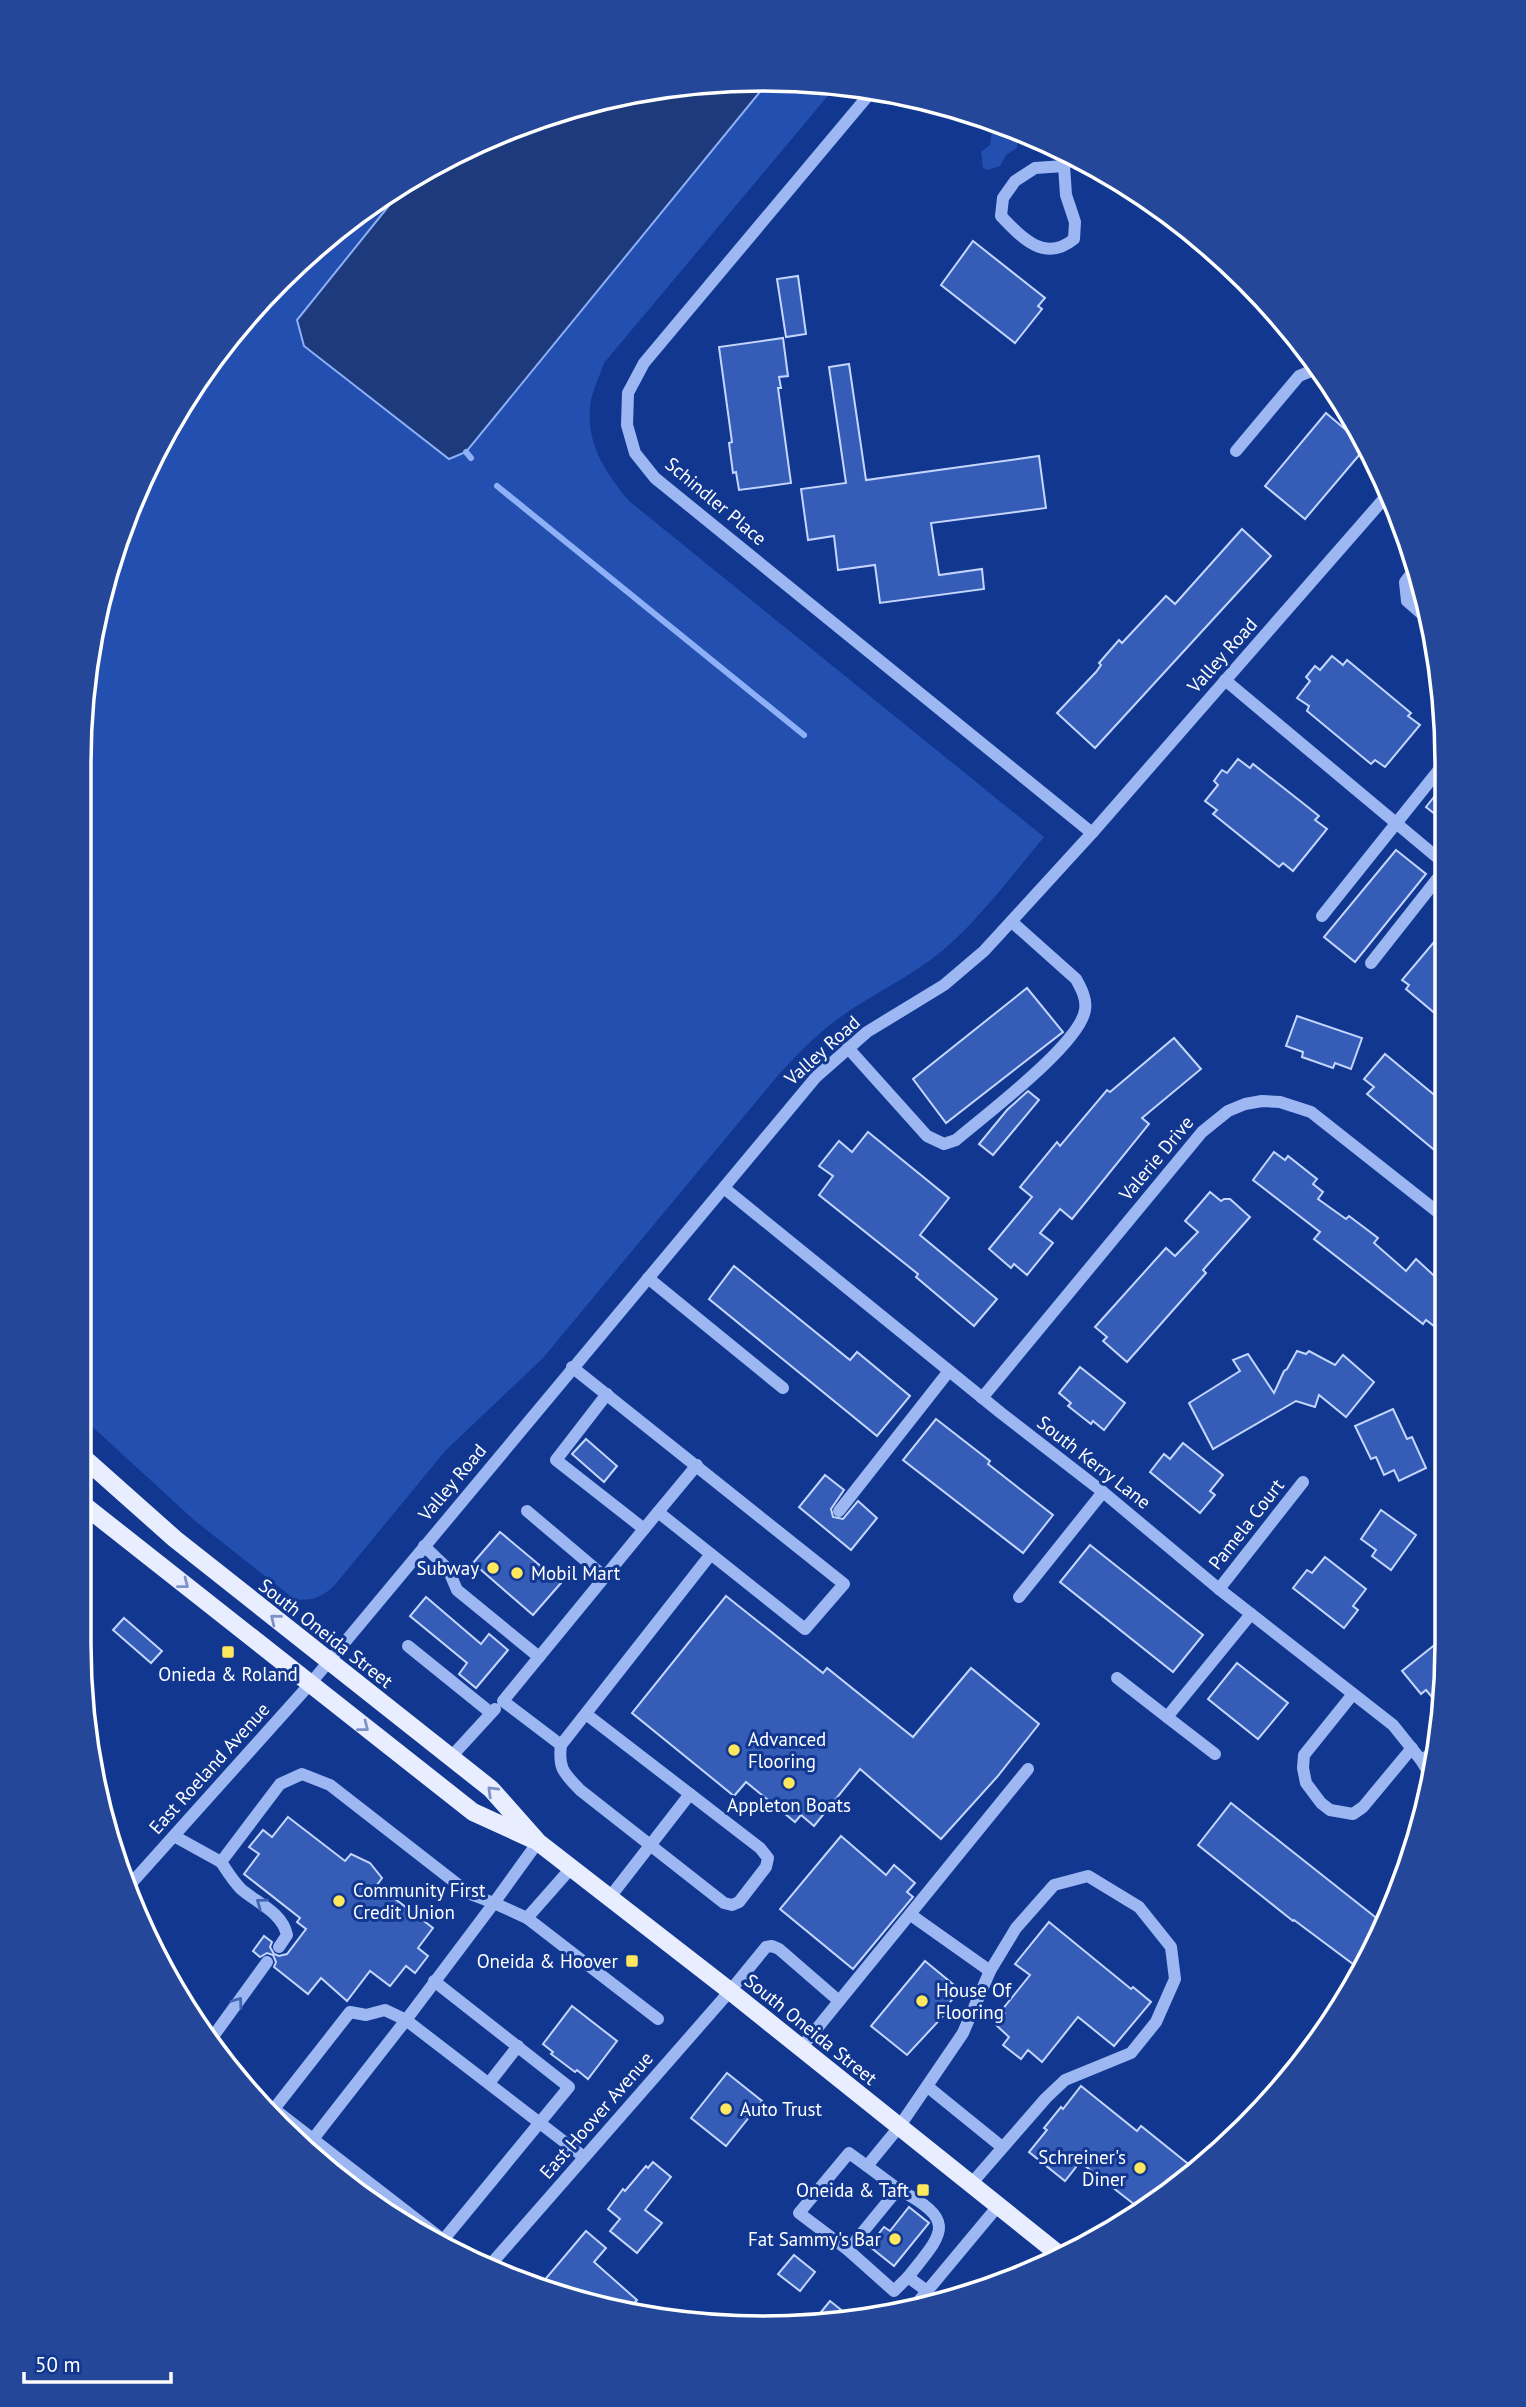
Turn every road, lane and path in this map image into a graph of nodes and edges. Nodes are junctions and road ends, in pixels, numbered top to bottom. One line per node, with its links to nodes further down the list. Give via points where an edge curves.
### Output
1 (865, 99): 12 (street, Schindler Place, via 644,363 628,393 627,425 635,453 655,478)
2 (1066, 163): 3 (street)
3 (1064, 166): 3 (street, via 1035,168 1015,181 1003,198 1001,216 1042,249 1063,249 1074,239)
4 (1309, 372): 5 (street, via 1299,376)
5 (1237, 451)
6 (1382, 502): 9 (street, Valley Road)
7 (1408, 577): 8 (street, via 1407,601)
8 (1417, 609)
9 (1225, 680): 11 (street); 12 (street, Valley Road)
10 (1435, 774): 11 (street)
11 (1395, 822): 13 (street); 15 (street)
12 (1092, 833): 16 (street, Valley Road)
13 (1435, 858)
14 (1435, 880): 17 (street)
15 (1322, 916)
16 (1012, 922): 18 (street, Valley Road, via 944,985); 18 (street, via 1076,979 1086,1010 1079,1027 1057,1053 956,1140 944,1144 927,1136)
17 (1371, 962)
18 (848, 1048): 19 (street, Valley Road, via 816,1077)
19 (724, 1188): 21 (street, Valley Road); 23 (street, South Kerry Lane)
20 (1435, 1210): 26 (street, Valerie Drive, via 1311,1112 1262,1101 1228,1111 1202,1132)
21 (648, 1278): 22 (street, Valley Road); 24 (street)
22 (572, 1367): 25 (street); 36 (street, Valley Road)
23 (949, 1371): 26 (street, South Kerry Lane); 33 (street)
24 (783, 1388)
25 (607, 1394): 28 (street); 35 (street, via 556,1460)
26 (982, 1398): 30 (street, South Kerry Lane)
27 (91, 1464): 44 (main road, South Oneida Street, one-way to 27)
28 (697, 1465): 34 (street); 37 (street, via 844,1584 805,1629)
29 (1303, 1482): 39 (street, Pamela Court)
30 (1103, 1492): 39 (street, South Kerry Lane); 40 (street)
31 (91, 1510): 44 (main road, South Oneida Street, one-way to 44)
32 (527, 1511): 38 (street)
33 (839, 1511)
34 (658, 1512): 35 (street); 37 (street)
35 (644, 1529): 38 (street)
36 (424, 1546): 43 (street, via 448,1569 457,1590); 44 (street, Valley Road)
37 (711, 1554): 49 (street)
38 (605, 1577): 43 (street)
39 (1219, 1589): 41 (street, South Kerry Lane)
40 (1019, 1597)
41 (1251, 1614): 46 (street, South Kerry Lane); 50 (street)
42 (408, 1646): 48 (street)
43 (539, 1657): 47 (street)
44 (319, 1673): 54 (main road, South Oneida Street); 60 (street, East Roeland Avenue); 61 (main road, South Oneida Street, one-way to 61, via 473,1812)
45 (1117, 1678): 50 (street)
46 (1353, 1694): 52 (street, South Kerry Lane, via 1393,1725); 52 (street, via 1304,1755 1306,1783 1321,1803 1330,1810 1353,1814)
47 (503, 1701): 48 (street); 51 (street)
48 (491, 1713): 54 (street)
49 (586, 1714): 51 (street); 59 (street)
50 (1167, 1717): 53 (street)
51 (561, 1745): 62 (street, via 559,1762 565,1774)
52 (1412, 1748): 56 (street, South Kerry Lane)
53 (1215, 1754)
54 (451, 1757): 61 (main road, South Oneida Street, one-way to 54, via 491,1789)
55 (1425, 1758): 56 (street)
56 (1421, 1760): 57 (street, South Kerry Lane)
57 (1424, 1765)
58 (1028, 1769): 68 (street)
59 (690, 1794): 62 (street); 62 (street, via 768,1858 739,1902 724,1903)
60 (174, 1836): 63 (street); 65 (street, East Roeland Avenue)
61 (538, 1842): 64 (main road, South Oneida Street); 67 (street)
62 (649, 1845): 66 (street)
63 (221, 1862): 67 (street, via 280,1784 302,1774 330,1785 470,1894); 70 (street, one-way to 63, via 287,1935 285,1927 238,1886)
64 (572, 1867): 66 (main road, South Oneida Street); 69 (street)
65 (134, 1880)
66 (610, 1897): 74 (main road, South Oneida Street)
67 (494, 1902): 69 (street); 73 (street)
68 (911, 1915): 72 (street); 75 (street)
69 (527, 1919): 76 (street)
70 (279, 1948)
71 (267, 1962): 78 (street, one-way to 71)
72 (990, 1971): 82 (street, via 963,2033); 88 (street, via 1016,1927 1054,1885 1088,1876 1139,1907 1171,1947 1175,1979 1156,2022 1130,2053 1065,2080)
73 (433, 1981): 77 (street); 79 (street)
74 (730, 1991): 75 (street, East Hoover Avenue, via 766,1947 772,1946); 80 (main road, South Oneida Street); 89 (street, East Hoover Avenue)
75 (839, 2001): 80 (street)
76 (658, 2019)
77 (406, 2020): 81 (street); 83 (street, via 385,2010 366,2015 350,2012); 87 (street)
78 (216, 2033)
79 (518, 2046): 81 (street); 84 (street, via 569,2087)
80 (801, 2048): 86 (main road, South Oneida Street)
81 (489, 2082): 84 (street)
82 (928, 2087): 86 (street); 88 (street)
83 (276, 2106)
84 (541, 2122): 89 (street); 95 (street)
85 (293, 2123): 87 (street)
86 (900, 2127): 90 (street); 91 (main road, South Oneida Street)
87 (313, 2139): 94 (street)
88 (1002, 2147): 91 (street)
89 (584, 2157): 98 (street, East Hoover Avenue)
90 (867, 2166): 92 (street); 96 (street, via 849,2153 799,2213)
91 (971, 2185): 93 (main road, South Oneida Street)
92 (898, 2189): 96 (street); 99 (street, via 927,2207 940,2225 938,2239)
93 (998, 2206): 97 (main road, South Oneida Street); 100 (street)
94 (418, 2220)
95 (446, 2236)
96 (848, 2250): 99 (street, via 894,2291)
97 (1053, 2250)
98 (495, 2260)
99 (908, 2277): 100 (street)
100 (927, 2291): 101 (street)
101 (923, 2296)

